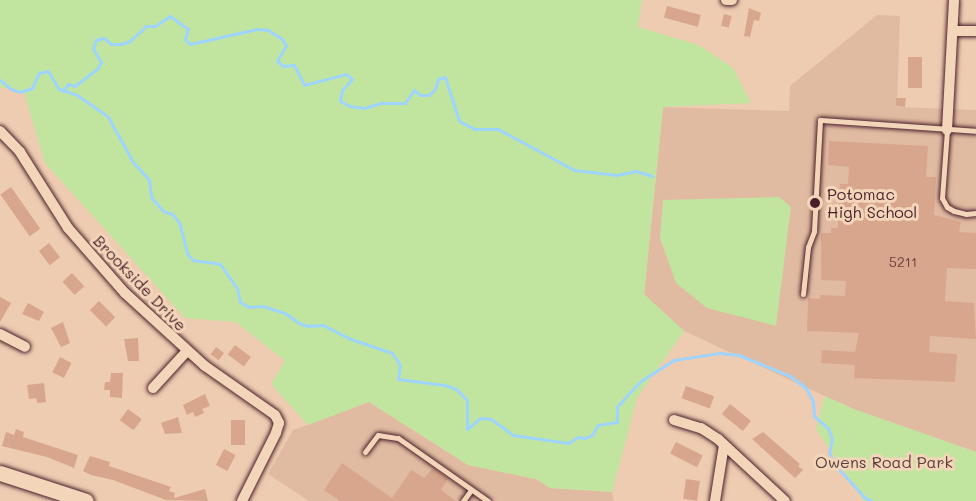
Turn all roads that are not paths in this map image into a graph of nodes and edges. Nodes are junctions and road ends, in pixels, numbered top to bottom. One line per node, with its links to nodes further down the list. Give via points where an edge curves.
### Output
1 (726, 0): 2 (street)
2 (732, 0)
3 (954, 0): 5 (street)
4 (976, 30): 5 (street)
5 (952, 31): 6 (street)
6 (947, 130): 8 (lane); 9 (lane, via 942,198 954,211); 10 (lane, via 820,120 814,231 807,247)
7 (0, 131): 13 (street, Brookside Drive, via 14,144 45,195 96,263)
8 (976, 131)
9 (976, 213)
10 (803, 294)
11 (0, 334): 12 (street)
12 (26, 347)
13 (187, 351): 14 (street); 21 (street, Brookside Drive, via 275,415 279,423)
14 (153, 388)
15 (674, 420): 16 (street, via 701,428)
16 (724, 445): 24 (street); 25 (street)
17 (365, 452): 19 (lane, via 378,435 387,434)
18 (0, 472): 20 (street)
19 (471, 490): 22 (lane); 23 (lane)
20 (86, 501)
21 (242, 501)
22 (463, 501)
23 (488, 501)
24 (715, 501)
25 (785, 501)

